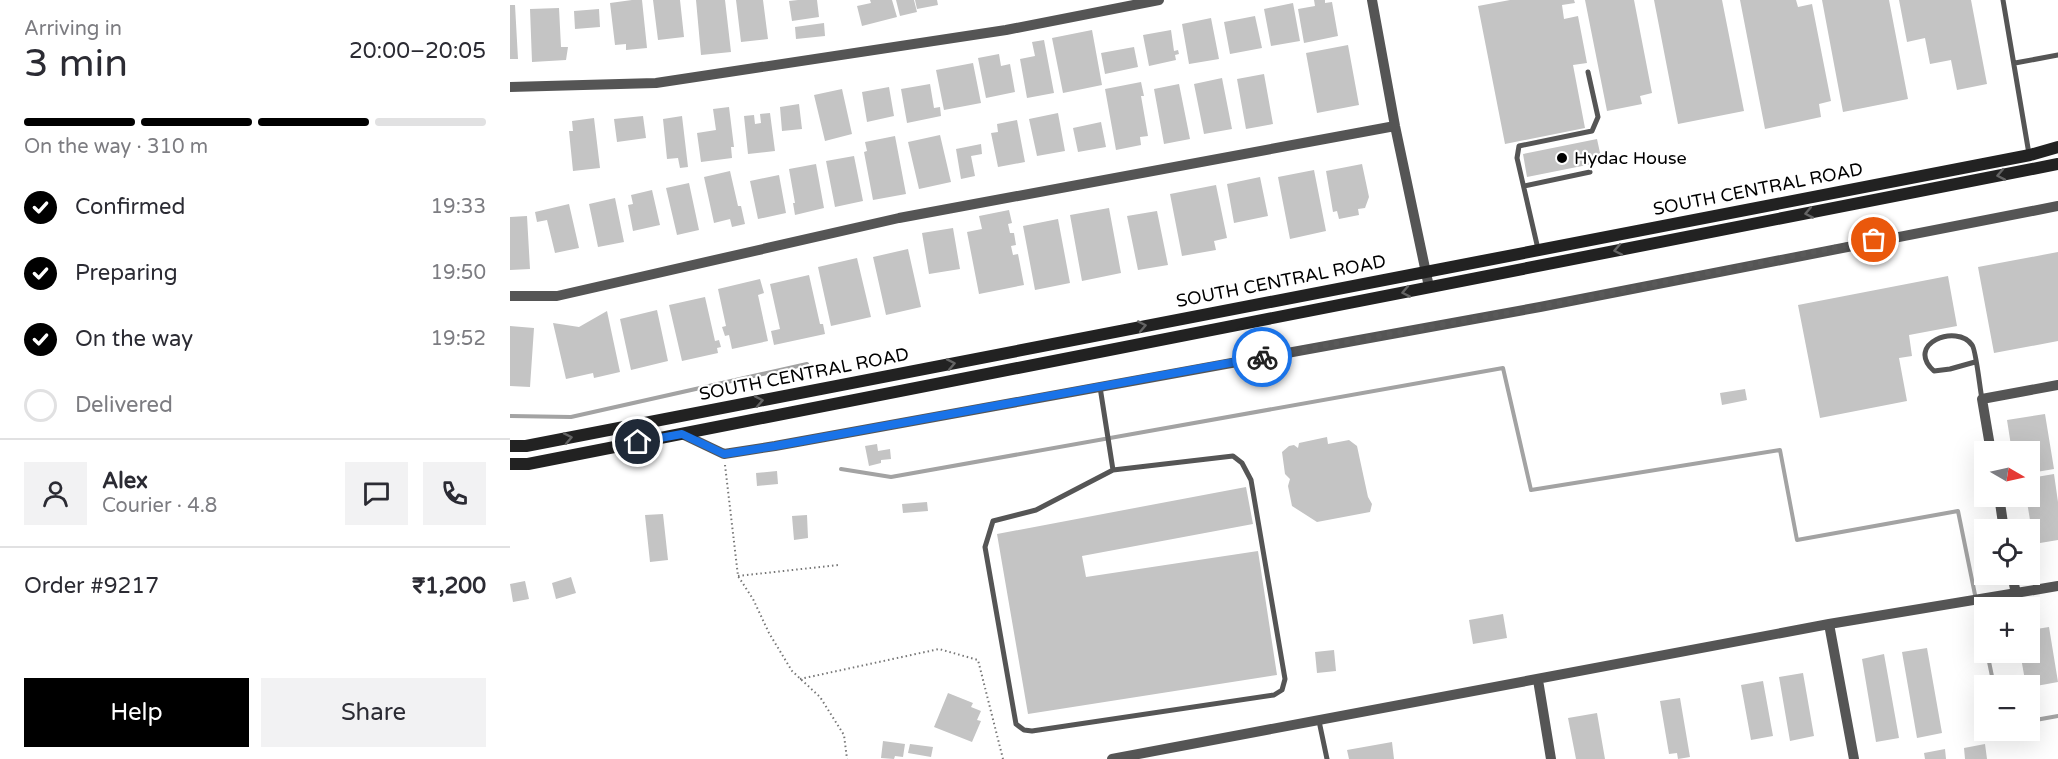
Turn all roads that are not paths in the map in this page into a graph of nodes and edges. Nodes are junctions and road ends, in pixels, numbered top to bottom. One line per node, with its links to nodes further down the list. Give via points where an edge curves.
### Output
1 (1159, 0): 7 (street, via 1006,30 656,83)
2 (1372, 0): 8 (street)
3 (2003, 0): 5 (lane)
4 (2058, 55): 5 (lane)
5 (2015, 63): 10 (lane)
6 (1588, 72): 13 (lane, via 1598,117 1596,126 1592,131 1519,146 1517,158)
7 (510, 87)
8 (1395, 126): 16 (street); 18 (street, via 899,218 557,296)
9 (2058, 147): 10 (main road, SOUTH CENTRAL ROAD)
10 (2030, 155): 15 (main road, SOUTH CENTRAL ROAD)
11 (2058, 164): 17 (main road, SOUTH CENTRAL ROAD, one-way to 17)
12 (1590, 172): 13 (lane)
13 (1524, 186): 15 (lane)
14 (2058, 206): 21 (street, via 1540,307)
15 (1538, 249): 16 (main road, SOUTH CENTRAL ROAD)
16 (1426, 271): 17 (street); 25 (main road, SOUTH CENTRAL ROAD, one-way to 16, via 526,446)
17 (1430, 288): 23 (main road, SOUTH CENTRAL ROAD, one-way to 23)
18 (510, 296)
19 (1975, 362): 19 (lane, via 1934,371 1925,356 1931,341 1951,335 1972,343); 22 (lane)
20 (2058, 385): 22 (street)
21 (1100, 387): 23 (street, via 724,454); 27 (lane)
22 (1982, 399): 24 (street)
23 (682, 434): 26 (main road, SOUTH CENTRAL ROAD, via 528,464)
24 (1989, 441)
25 (510, 446)
26 (510, 464)
27 (1113, 470): 27 (lane, via 1233,456 1242,463 1251,480 1285,679 1282,690 1274,695 1032,731 1016,724 985,548 988,534 993,521 1036,510)
28 (2011, 585): 30 (street)
29 (2058, 586): 30 (street)
30 (2011, 595): 31 (street)
31 (1829, 624): 32 (street); 37 (street)
32 (1538, 680): 33 (street); 36 (street)
33 (1319, 721): 34 (street); 35 (lane)
34 (1112, 759)
35 (1328, 759)
36 (1549, 759)
37 (1854, 759)

